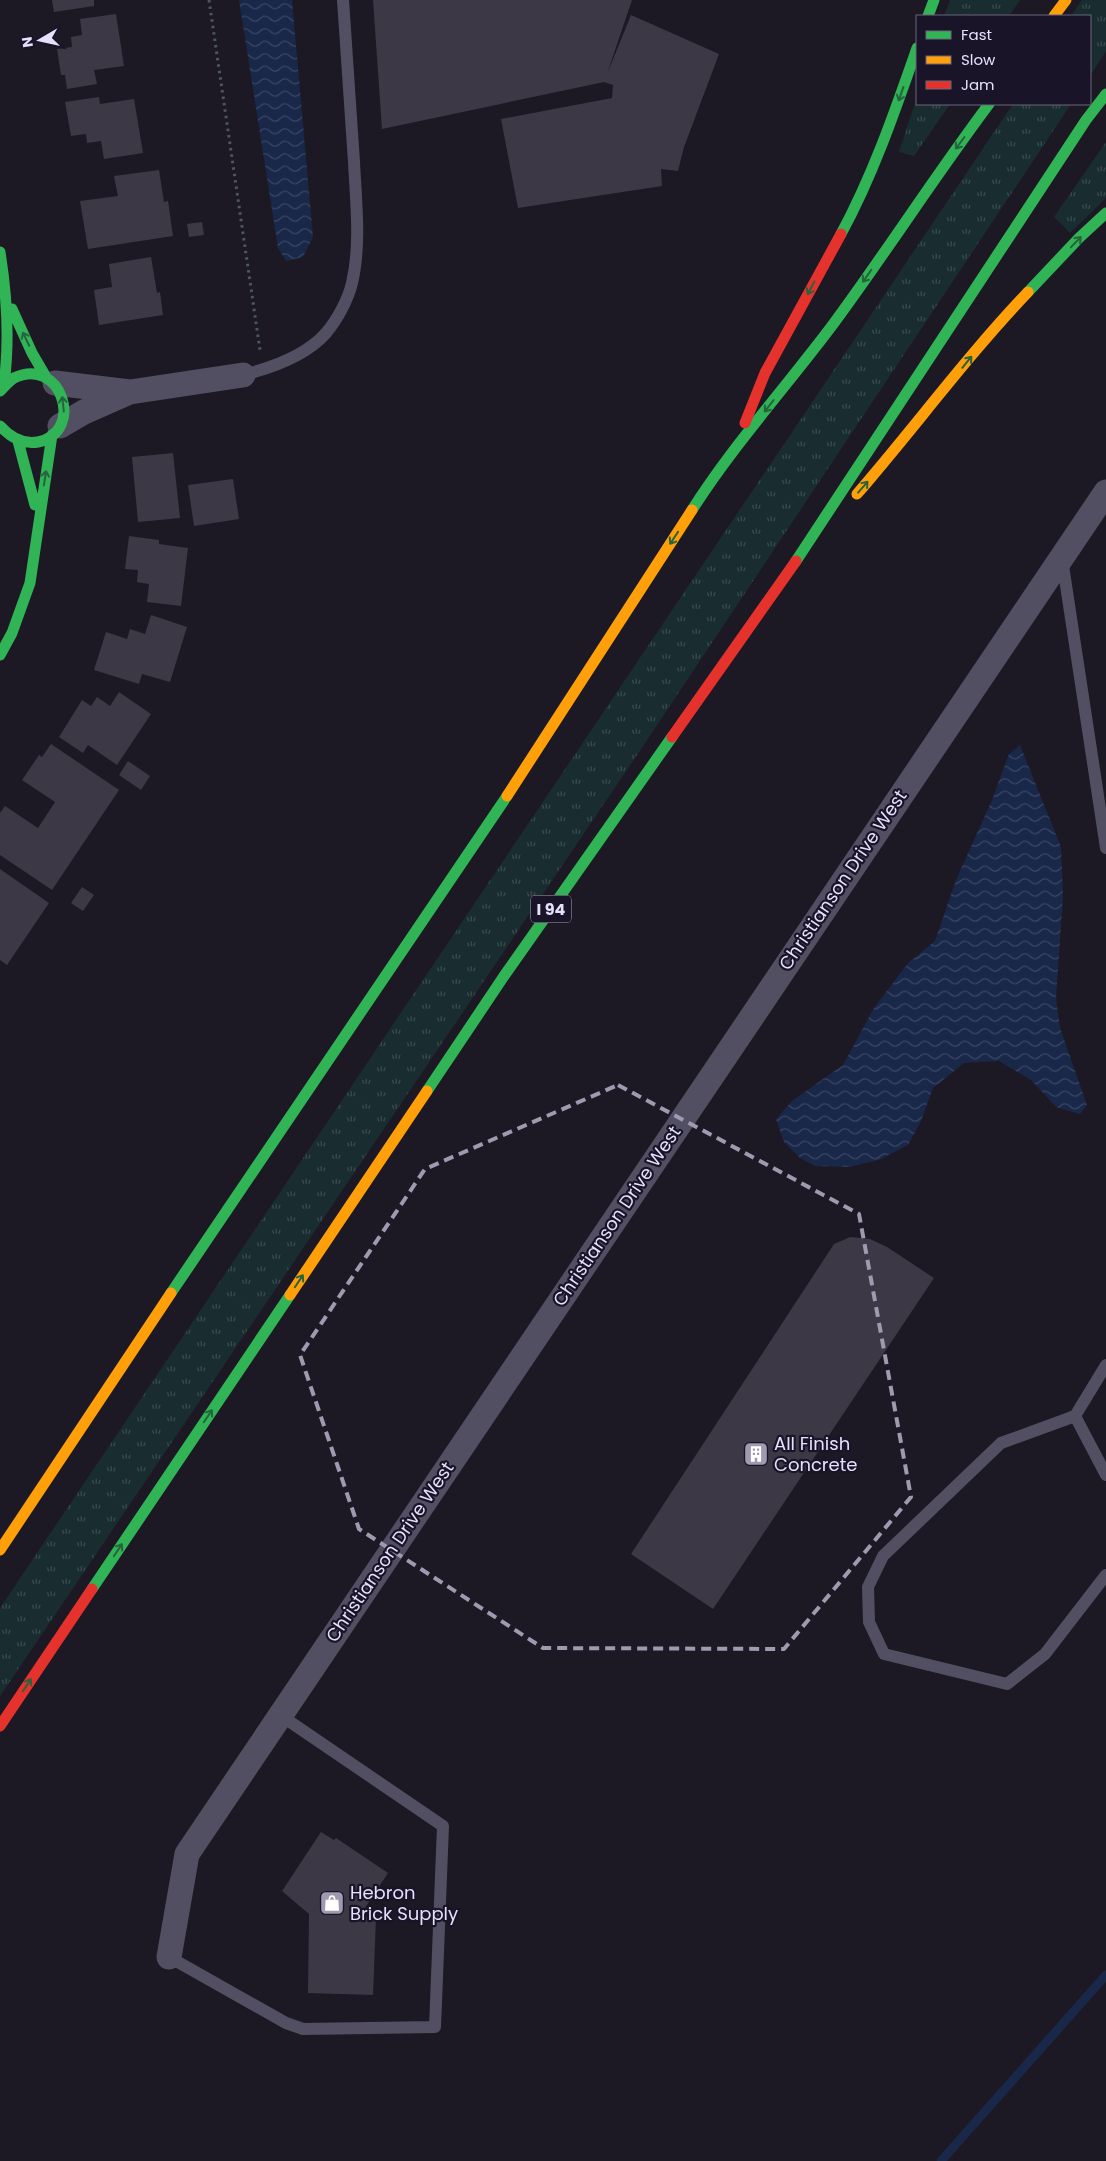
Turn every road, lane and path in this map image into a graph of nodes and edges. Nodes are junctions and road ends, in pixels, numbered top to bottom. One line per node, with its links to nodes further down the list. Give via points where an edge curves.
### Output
1 (210, 0): 13 (path)
2 (343, 0): 13 (lane, via 356,193 357,256 352,285 325,334 304,352)
3 (934, 0): 5 (main road)
4 (1066, 0): 6 (main road)
5 (928, 15)
6 (1055, 15)
7 (916, 51): 19 (main road, one-way to 19, via 896,109 852,213 765,373)
8 (1106, 94): 23 (main road, I 94)
9 (988, 105): 19 (main road, one-way to 19, via 834,324)
10 (1106, 213): 23 (main road, one-way to 10, via 908,435 997,324)
11 (0, 252): 12 (main road)
12 (8, 301): 14 (main road, one-way to 12, via 32,353); 15 (main road, via 8,357)
13 (253, 373): 16 (street)
14 (50, 380): 15 (main road, via 35,373 23,374); 16 (street); 17 (main road, one-way to 14, via 64,415 64,404 61,393)
15 (2, 388)
16 (130, 392): 17 (street, via 84,412)
17 (56, 431): 18 (main road, via 42,441 30,443); 21 (main road, one-way to 17)
18 (7, 434): 21 (main road)
19 (732, 453): 29 (main road, one-way to 29, via 541,746)
20 (1106, 492): 22 (street, Christianson Drive West)
21 (38, 521): 24 (main road, via 30,583 12,633)
22 (1062, 557): 25 (lane); 31 (street, Christianson Drive West)
23 (785, 577): 32 (main road, I 94, one-way to 23, via 504,976)
24 (0, 655)
25 (1106, 848)
26 (1106, 1365): 27 (lane)
27 (1075, 1416): 28 (lane); 30 (lane, via 1001,1443 883,1556 868,1587 869,1622 884,1654 1007,1684 1045,1654)
28 (1106, 1475)
29 (0, 1550)
30 (1106, 1575)
31 (280, 1715): 33 (street, Christianson Drive West, via 187,1854); 33 (lane, via 443,1826 435,2027 303,2029 286,2023)
32 (0, 1726)
33 (169, 1957)

